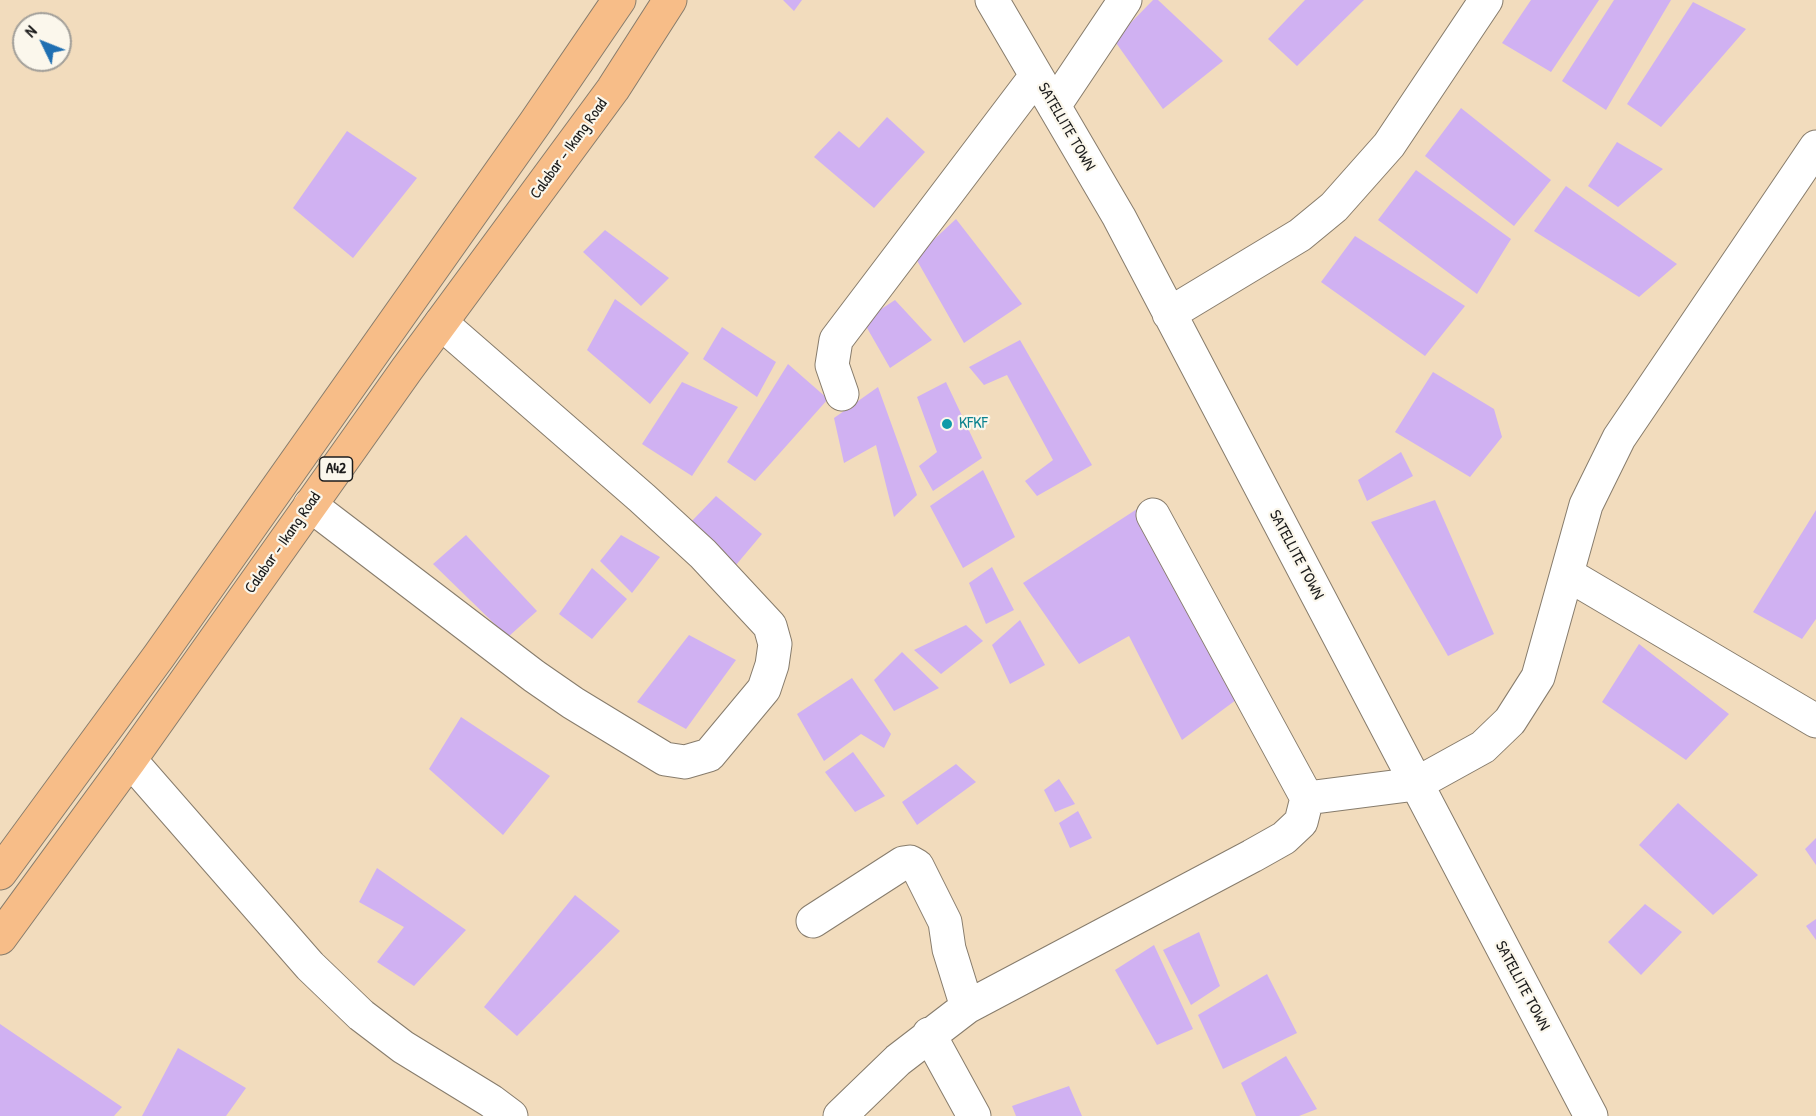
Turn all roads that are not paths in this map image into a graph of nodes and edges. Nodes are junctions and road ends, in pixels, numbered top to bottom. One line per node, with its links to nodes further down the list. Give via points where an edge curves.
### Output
1 (619, 0): 19 (main road, A42, via 159,656)
2 (670, 0): 10 (main road, Calabar - Ikang Road / A42, via 613,89)
3 (992, 0): 6 (street, SATELLITE TOWN)
4 (1125, 0): 7 (street)
5 (1486, 0): 9 (street, via 1389,145 1334,207 1300,236)
6 (1036, 76): 7 (street, SATELLITE TOWN); 11 (street, via 836,340 832,365)
7 (1054, 106): 9 (street, SATELLITE TOWN)
8 (1816, 147): 14 (street, via 1619,438 1586,505)
9 (1169, 314): 17 (street, SATELLITE TOWN)
10 (441, 323): 12 (main road, Calabar - Ikang Road / A42); 12 (street, via 651,506 771,626 776,644 764,689 709,755 685,762 665,759 534,676)
11 (842, 394)
12 (310, 505): 16 (main road, Calabar - Ikang Road / A42)
13 (1153, 515): 18 (street)
14 (1567, 574): 15 (street); 17 (street, via 1538,676 1510,721 1483,747)
15 (1816, 721)
16 (130, 760): 21 (main road, Calabar - Ikang Road / A42); 24 (street, via 310,966 353,1007 403,1047)
17 (1416, 784): 18 (street); 27 (street, SATELLITE TOWN)
18 (1307, 798): 22 (street, via 1301,822 1284,838)
19 (0, 873)
20 (813, 921): 22 (street, via 910,862 917,866 945,922)
21 (0, 938)
22 (967, 1007): 23 (street)
23 (929, 1034): 25 (street); 26 (street)
24 (511, 1116)
25 (840, 1116)
26 (974, 1116)
27 (1591, 1116)

